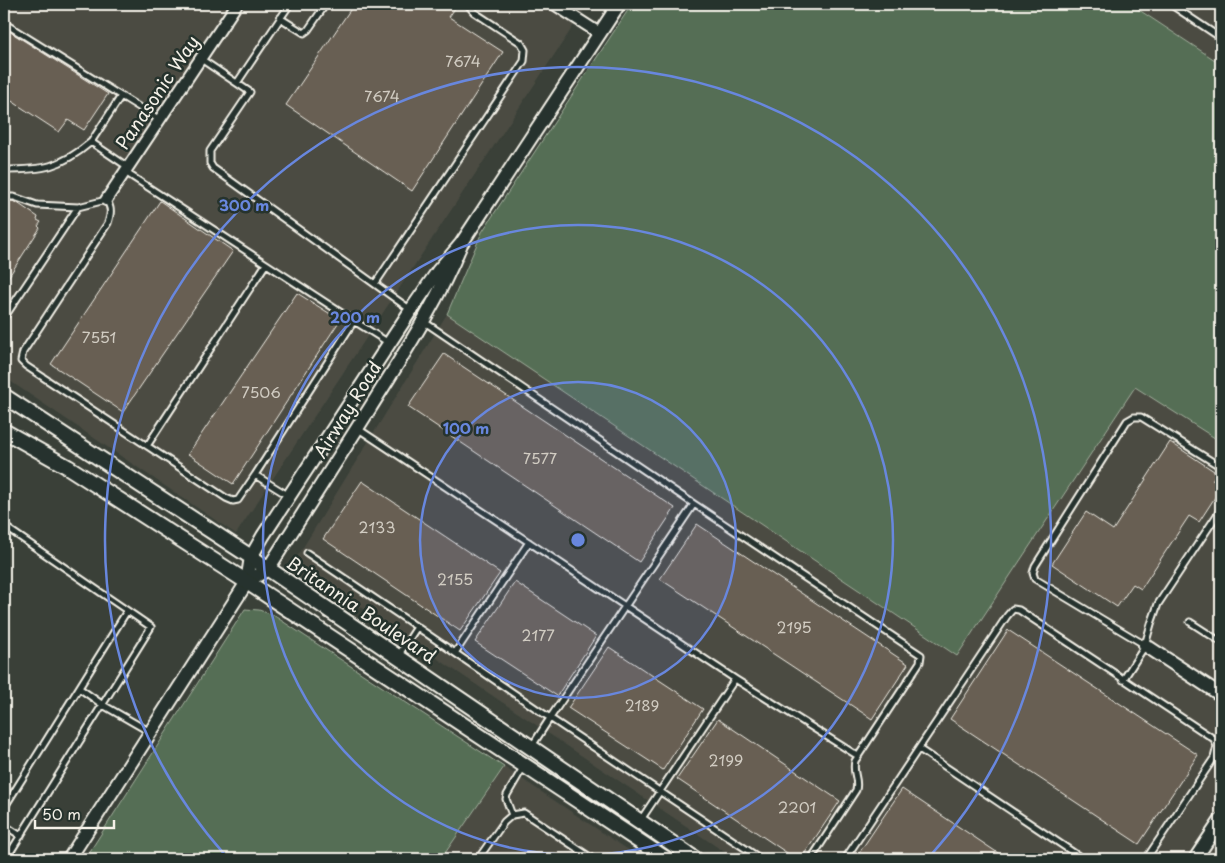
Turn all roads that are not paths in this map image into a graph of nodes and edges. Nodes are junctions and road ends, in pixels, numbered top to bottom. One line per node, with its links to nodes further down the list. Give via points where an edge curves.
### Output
1 (237, 4): 12 (street, Panasonic Way)
2 (290, 4): 8 (lane)
3 (326, 4): 8 (lane, via 304,32)
4 (468, 4): 24 (lane, via 474,12 522,42 524,60)
5 (554, 4): 10 (street)
6 (619, 4): 10 (street, Airway Road)
7 (1170, 4): 11 (lane)
8 (280, 18): 13 (lane)
9 (4, 23): 14 (lane)
10 (599, 33): 22 (street, Airway Road)
11 (1221, 38)
12 (200, 59): 13 (lane); 15 (street, Panasonic Way)
13 (237, 83): 24 (lane, via 250,92 210,151 213,168)
14 (121, 96): 15 (lane); 16 (lane)
15 (160, 120): 18 (street, Panasonic Way)
16 (90, 142): 17 (lane, via 60,163 40,169); 18 (lane)
17 (4, 170)
18 (126, 170): 20 (street, Panasonic Way); 23 (lane)
19 (4, 197): 21 (lane, via 37,205)
20 (106, 200): 21 (lane); 33 (lane, via 111,214 108,222 22,352 21,361)
21 (78, 207): 26 (lane)
22 (461, 244): 25 (street, Airway Road, via 438,270); 28 (street, Airway Road, via 448,277)
23 (266, 264): 27 (lane); 33 (lane)
24 (375, 284): 25 (lane)
25 (411, 310): 29 (street, Airway Road)
26 (4, 318)
27 (354, 321): 29 (lane); 35 (lane)
28 (423, 322): 31 (street, Airway Road); 37 (lane)
29 (389, 343): 36 (street, Airway Road)
30 (4, 396): 42 (main road, Britannia Boulevard)
31 (357, 428): 40 (lane); 43 (street, Airway Road)
32 (4, 431): 44 (main road, via 68,467)
33 (147, 446): 35 (lane, via 233,502 238,500)
34 (1221, 467): 50 (lane, via 1141,416 1134,417 1127,421 1034,566 1032,573 1035,579)
35 (255, 475): 36 (lane)
36 (289, 496): 42 (street, Airway Road)
37 (694, 504): 45 (lane); 62 (lane, via 921,655 920,662)
38 (1221, 509): 50 (lane, via 1158,604)
39 (4, 526): 46 (lane)
40 (529, 542): 45 (lane); 51 (lane)
41 (307, 553): 48 (lane)
42 (251, 557): 43 (main road, Britannia Boulevard); 44 (street, Airway Road)
43 (268, 569): 44 (street, Airway Road); 52 (main road, Britannia Boulevard)
44 (247, 582): 59 (street, Airway Road); 63 (main road)
45 (626, 606): 53 (lane); 58 (lane)
46 (127, 611): 55 (lane); 57 (lane, via 151,627)
47 (1190, 622): 49 (lane)
48 (417, 627): 51 (lane); 52 (lane)
49 (1221, 642)
50 (1145, 645): 54 (lane); 56 (street)
51 (455, 653): 58 (lane)
52 (397, 658): 60 (main road, Britannia Boulevard)
53 (735, 678): 62 (lane); 64 (lane)
54 (1123, 680): 61 (lane, via 1013,609); 81 (lane, via 1214,739 1217,746 1214,758)
55 (79, 688): 57 (lane); 65 (lane)
56 (1221, 695)
57 (103, 705): 59 (lane); 70 (lane)
58 (550, 718): 60 (lane); 64 (lane)
59 (151, 733): 72 (street, Airway Road)
60 (531, 748): 68 (main road, Britannia Boulevard)
61 (918, 749): 79 (lane); 80 (lane)
62 (858, 756): 78 (lane, via 853,767 858,782 856,790)
63 (525, 766): 66 (lane, via 507,795); 75 (main road)
64 (660, 791): 68 (lane); 77 (lane)
65 (4, 808)
66 (512, 815): 73 (lane); 74 (lane, via 524,813)
67 (1221, 820): 82 (street)
68 (640, 822): 76 (main road, Britannia Boulevard)
69 (4, 826): 70 (lane)
70 (21, 836): 71 (lane)
71 (6, 859)
72 (69, 859)
73 (478, 859)
74 (593, 859)
75 (666, 859)
76 (696, 859)
77 (761, 859)
78 (811, 859)
79 (845, 859)
80 (1083, 859)
81 (1146, 859)
82 (1195, 859)

